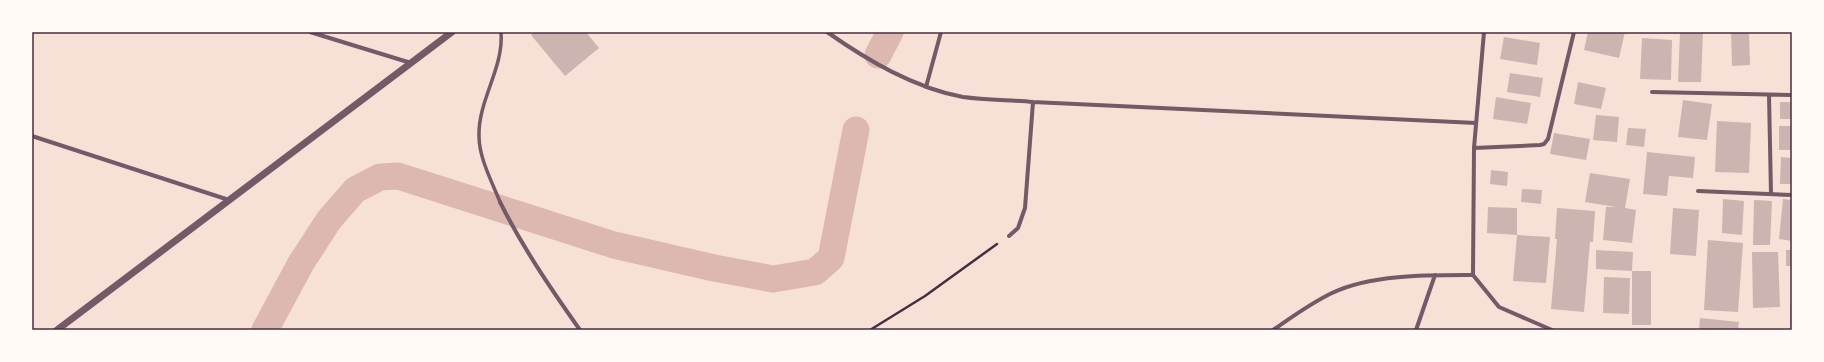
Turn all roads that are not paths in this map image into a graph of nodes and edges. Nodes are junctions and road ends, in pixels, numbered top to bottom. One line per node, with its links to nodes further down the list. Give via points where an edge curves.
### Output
1 (310, 32): 8 (street)
2 (452, 32): 8 (street)
3 (502, 32): 21 (street, via 499,61 480,117 479,136 481,151)
4 (827, 32): 9 (street, via 887,69)
5 (941, 32): 9 (street)
6 (1484, 32): 14 (street)
7 (1574, 32): 16 (street, via 1548,139 1540,145)
8 (411, 64): 20 (street)
9 (926, 87): 13 (street, via 963,97)
10 (1652, 92): 11 (street)
11 (1769, 94): 12 (street); 18 (street)
12 (1792, 95)
13 (1033, 102): 14 (street); 22 (street, via 1025,208 1018,228)
14 (1476, 123): 16 (street)
15 (32, 136): 20 (street)
16 (1474, 148): 24 (street)
17 (1698, 192): 18 (street)
18 (1770, 194): 19 (street)
19 (1792, 195)
20 (229, 200): 25 (street)
21 (500, 202): 26 (street, via 514,231)
22 (1009, 236)
23 (1434, 275): 24 (street); 27 (street, via 1366,281 1333,292); 28 (street)
24 (1473, 275): 29 (street, via 1499,307)
25 (57, 330)
26 (580, 330)
27 (1273, 330)
28 (1416, 330)
29 (1552, 330)

